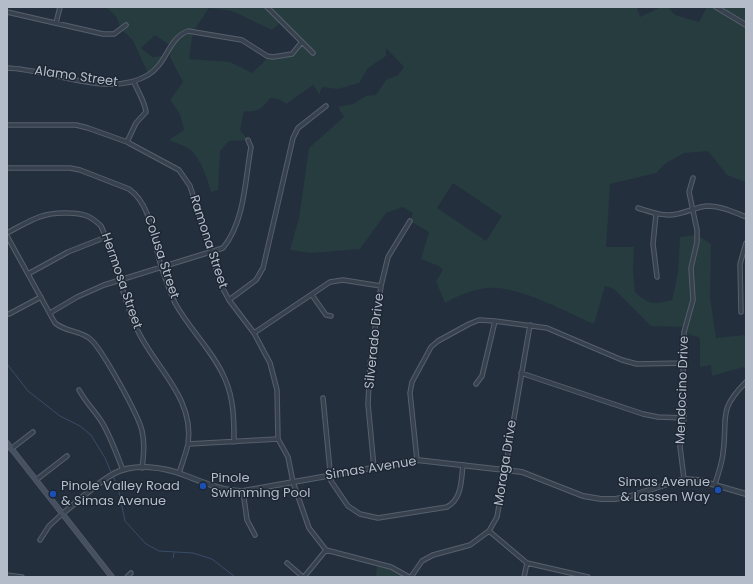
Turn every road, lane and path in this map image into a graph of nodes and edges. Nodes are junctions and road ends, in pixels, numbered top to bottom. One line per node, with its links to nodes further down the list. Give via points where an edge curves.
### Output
1 (60, 7): 5 (street)
2 (267, 7): 8 (street)
3 (716, 7): 7 (street)
4 (7, 12): 5 (street)
5 (56, 23): 6 (street, via 103,34 114,34)
6 (126, 25)
7 (746, 26)
8 (301, 43): 9 (street); 11 (street, Alamo Street, via 292,54 273,57 267,56 242,40 188,31 180,34 173,42 158,68)
9 (313, 53)
10 (7, 68): 11 (street, Alamo Street, via 104,84)
11 (134, 82): 15 (street, via 146,106 146,112 136,123)
12 (326, 106): 34 (street, via 298,128 293,138 267,256 260,275)
13 (7, 125): 15 (street, Ramona Street, via 76,126)
14 (248, 140): 26 (street, via 251,148 240,214 229,241 223,248)
15 (127, 142): 26 (street, Ramona Street, via 179,170 190,186)
16 (7, 168): 27 (street, Colusa Street, via 70,168 129,189 144,204)
17 (694, 178): 19 (street, Mendocino Drive, via 689,192)
18 (638, 208): 20 (street)
19 (692, 208): 20 (street, via 678,214); 21 (street, via 720,207); 42 (street, Mendocino Drive, via 697,242 691,268 693,300 684,332)
20 (656, 214): 29 (street, via 653,244)
21 (746, 217)
22 (410, 221): 31 (street, Silverado Drive, via 388,257)
23 (7, 235): 24 (street, Hermosa Street, via 46,214 81,213 95,220); 28 (street)
24 (106, 237): 28 (street, via 68,252); 30 (street, Hermosa Street)
25 (746, 243): 35 (street, via 740,264)
26 (210, 252): 27 (street); 34 (street, Ramona Street)
27 (162, 268): 30 (street); 51 (street, Colusa Street, via 175,303 215,360 225,380 234,415)
28 (28, 274): 33 (street)
29 (657, 277)
30 (121, 280): 36 (street, via 77,297); 53 (street, Hermosa Street, via 136,327 180,397 187,421)
31 (381, 286): 32 (street, via 342,280 330,282); 59 (street, Silverado Drive, via 370,364 368,404)
32 (312, 295): 38 (street, via 326,315); 41 (street)
33 (41, 297): 36 (street); 37 (street)
34 (229, 300): 41 (street, Ramona Street)
35 (741, 312)
36 (50, 313): 58 (street, via 62,329 82,334 95,343 138,419 144,442)
37 (9, 314)
38 (331, 316)
39 (495, 321): 40 (street); 45 (street, via 482,376); 56 (street, via 479,320 469,324 431,347 412,382 410,393)
40 (530, 325): 42 (street, via 564,334 622,360 637,364); 43 (street, Moraga Drive)
41 (254, 333): 50 (street, Ramona Street, via 270,363 277,390)
42 (683, 363): 48 (street, Mendocino Drive)
43 (521, 373): 48 (street, via 643,414); 60 (street, Moraga Drive)
44 (746, 382): 67 (street, via 732,396 725,412 723,454)
45 (476, 384)
46 (79, 390): 61 (street, via 107,430)
47 (323, 398): 63 (street)
48 (684, 418): 64 (street, Mendocino Drive, via 680,447)
49 (33, 432): 54 (street)
50 (278, 439): 51 (street); 66 (street, Ramona Street, via 288,457)
51 (234, 442): 53 (street)
52 (7, 443): 54 (main road)
53 (188, 444): 62 (street, Hermosa Street)
54 (11, 449): 65 (main road)
55 (67, 456): 65 (street)
56 (417, 460): 57 (street, Simas Avenue); 59 (street, Simas Avenue)
57 (463, 465): 60 (street, Simas Avenue); 63 (street, via 458,496 453,504 378,518 360,514 348,506)
58 (142, 468): 61 (street, Simas Avenue); 62 (street, Simas Avenue)
59 (374, 468): 63 (street, Simas Avenue)
60 (504, 470): 64 (street, Simas Avenue, via 522,472 583,496 615,500); 71 (street, Moraga Drive, via 501,503)
61 (122, 471): 70 (street, Simas Avenue, via 106,479)
62 (179, 473): 68 (street, Simas Avenue, via 219,488)
63 (330, 476): 66 (street, Simas Avenue)
64 (684, 479): 67 (street, Simas Avenue)
65 (36, 480): 70 (main road)
66 (293, 482): 68 (street, Simas Avenue); 74 (street, Ramona Street, via 309,528)
67 (715, 484): 69 (street, Simas Avenue)
68 (243, 491): 72 (street, via 247,520)
69 (746, 494)
70 (62, 514): 73 (street, Simas Avenue, via 48,526); 80 (main road)
71 (489, 531): 76 (street); 83 (street, Moraga Drive, via 470,545 433,555 422,561)
72 (255, 535)
73 (40, 540)
74 (326, 550): 82 (street); 83 (street, via 391,567)
75 (287, 563): 82 (street)
76 (527, 563): 84 (street); 85 (street)
77 (131, 573): 81 (street)
78 (7, 575): 79 (street)
79 (22, 577)
80 (112, 577)
81 (127, 577)
82 (304, 577)
83 (410, 577)
84 (524, 577)
85 (588, 577)

